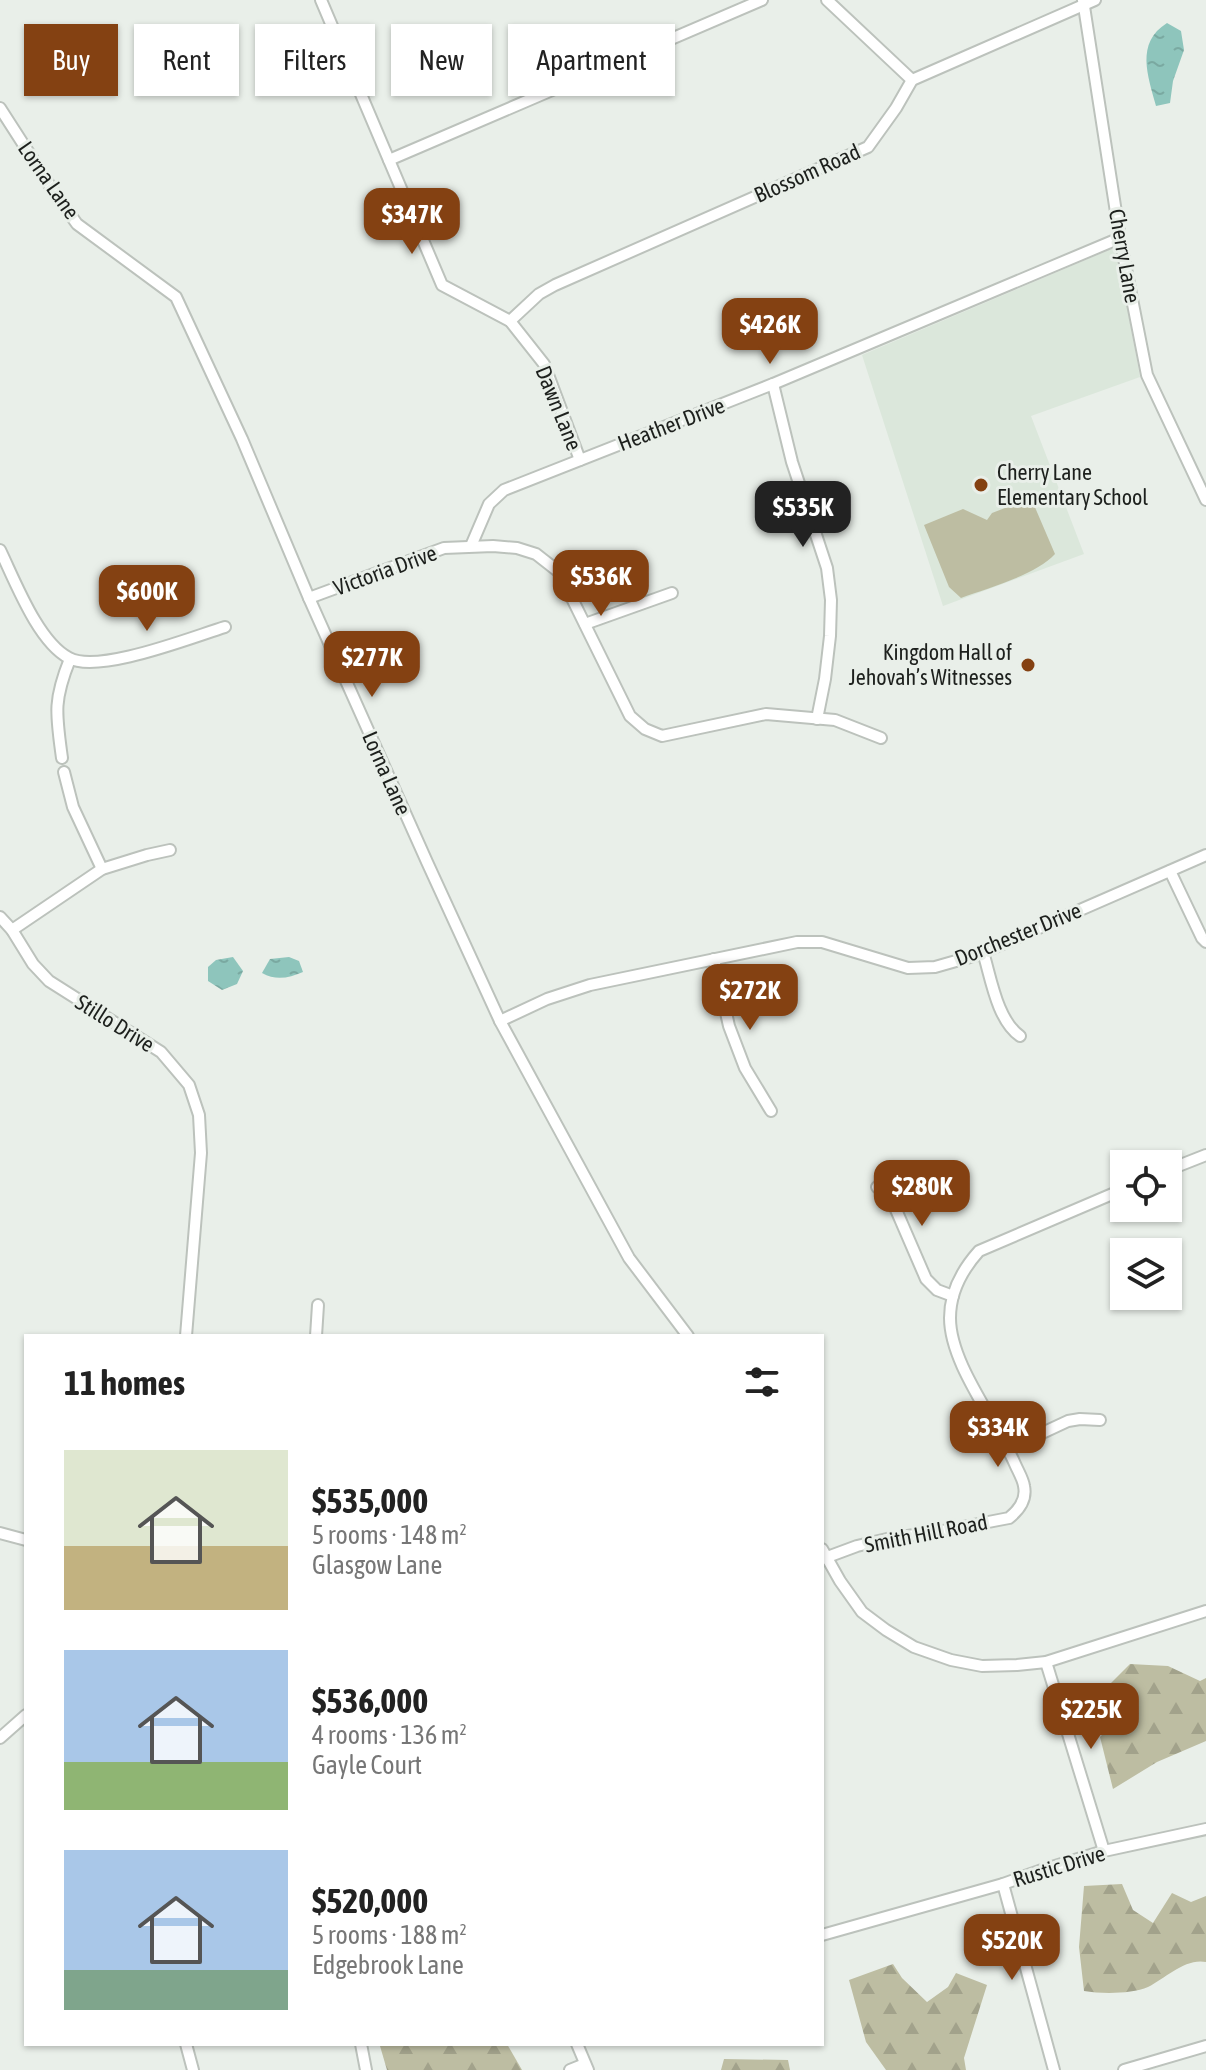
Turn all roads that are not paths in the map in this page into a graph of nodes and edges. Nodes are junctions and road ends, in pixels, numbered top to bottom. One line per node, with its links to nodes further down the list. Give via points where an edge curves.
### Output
1 (321, 0): 8 (street, Dawn Lane)
2 (762, 0): 8 (street)
3 (827, 0): 6 (street)
4 (1095, 0): 5 (street)
5 (1084, 2): 6 (street); 9 (street, Cherry Lane)
6 (912, 80): 10 (street, Blossom Road, via 868,147 555,285)
7 (0, 108): 17 (street, Lorna Lane, via 77,224 176,297)
8 (389, 160): 10 (street, Dawn Lane, via 442,285)
9 (1120, 238): 11 (street, Heather Drive); 13 (street, Cherry Lane, via 1147,375)
10 (510, 321): 12 (street, Dawn Lane, via 544,364)
11 (773, 384): 12 (street, Heather Drive); 21 (street, via 827,568 830,636)
12 (580, 460): 14 (street, Heather Drive, via 504,490 489,504)
13 (1206, 500)
14 (471, 546): 17 (street, Victoria Drive, via 444,548); 18 (street, Victoria Drive, via 536,554 559,572)
15 (0, 550): 20 (street, via 35,622)
16 (672, 593): 18 (street)
17 (309, 598): 34 (street, Lorna Lane)
18 (585, 624): 21 (street, Victoria Drive, via 630,716 662,736 766,714)
19 (225, 627): 20 (street, via 116,660 91,664)
20 (70, 659): 23 (street, via 56,702)
21 (817, 719): 22 (street, Victoria Drive, via 835,720)
22 (881, 738)
23 (62, 758)
24 (64, 772): 27 (street, via 73,807)
25 (170, 850): 27 (street)
26 (1206, 855): 28 (street, Dorchester Drive)
27 (102, 869): 30 (street)
28 (1170, 871): 31 (street); 32 (street, Dorchester Drive)
29 (0, 917): 30 (street, Stillo Drive)
30 (12, 930): 43 (street, Stillo Drive, via 49,981 161,1052 189,1085 199,1115 201,1153)
31 (1206, 942)
32 (983, 952): 33 (street, Dorchester Drive, via 935,967 908,968 822,942 797,942); 35 (street, via 1004,1019)
33 (714, 959): 34 (street, Dorchester Drive, via 590,985); 36 (street, via 729,1026 745,1068)
34 (500, 1021): 45 (street, Lorna Lane, via 629,1258)
35 (1020, 1036)
36 (771, 1111)
37 (1206, 1155): 38 (street)
38 (1182, 1164)
39 (877, 1187): 41 (street, via 894,1205 926,1279)
40 (1110, 1195): 41 (street, Smith Hill Road, via 979,1251)
41 (953, 1296): 47 (street, Smith Hill Road, via 953,1339)
42 (318, 1305): 44 (street)
43 (186, 1334)
44 (316, 1334)
45 (686, 1334)
46 (1100, 1420): 47 (street, via 1068,1421)
47 (1008, 1449): 50 (street, Smith Hill Road, via 1025,1487 1018,1511 1009,1518)
48 (0, 1533): 49 (street)
49 (24, 1539)
50 (824, 1555)
51 (824, 1557): 53 (street, via 862,1612 914,1647 982,1666)
52 (1206, 1611): 53 (street)
53 (1046, 1662): 57 (street)
54 (24, 1717): 55 (street)
55 (0, 1738)
56 (1206, 1829): 57 (street, Rustic Drive)
57 (1104, 1851): 58 (street, Rustic Drive)
58 (1003, 1884): 59 (street, Rustic Drive); 68 (street)
59 (824, 1934)
60 (187, 2046): 65 (street)
61 (361, 2046): 66 (street)
62 (578, 2046): 64 (street)
63 (1206, 2046): 69 (street)
64 (587, 2067): 67 (street)
65 (193, 2070)
66 (366, 2070)
67 (570, 2070)
68 (1054, 2070)
69 (1124, 2070)

